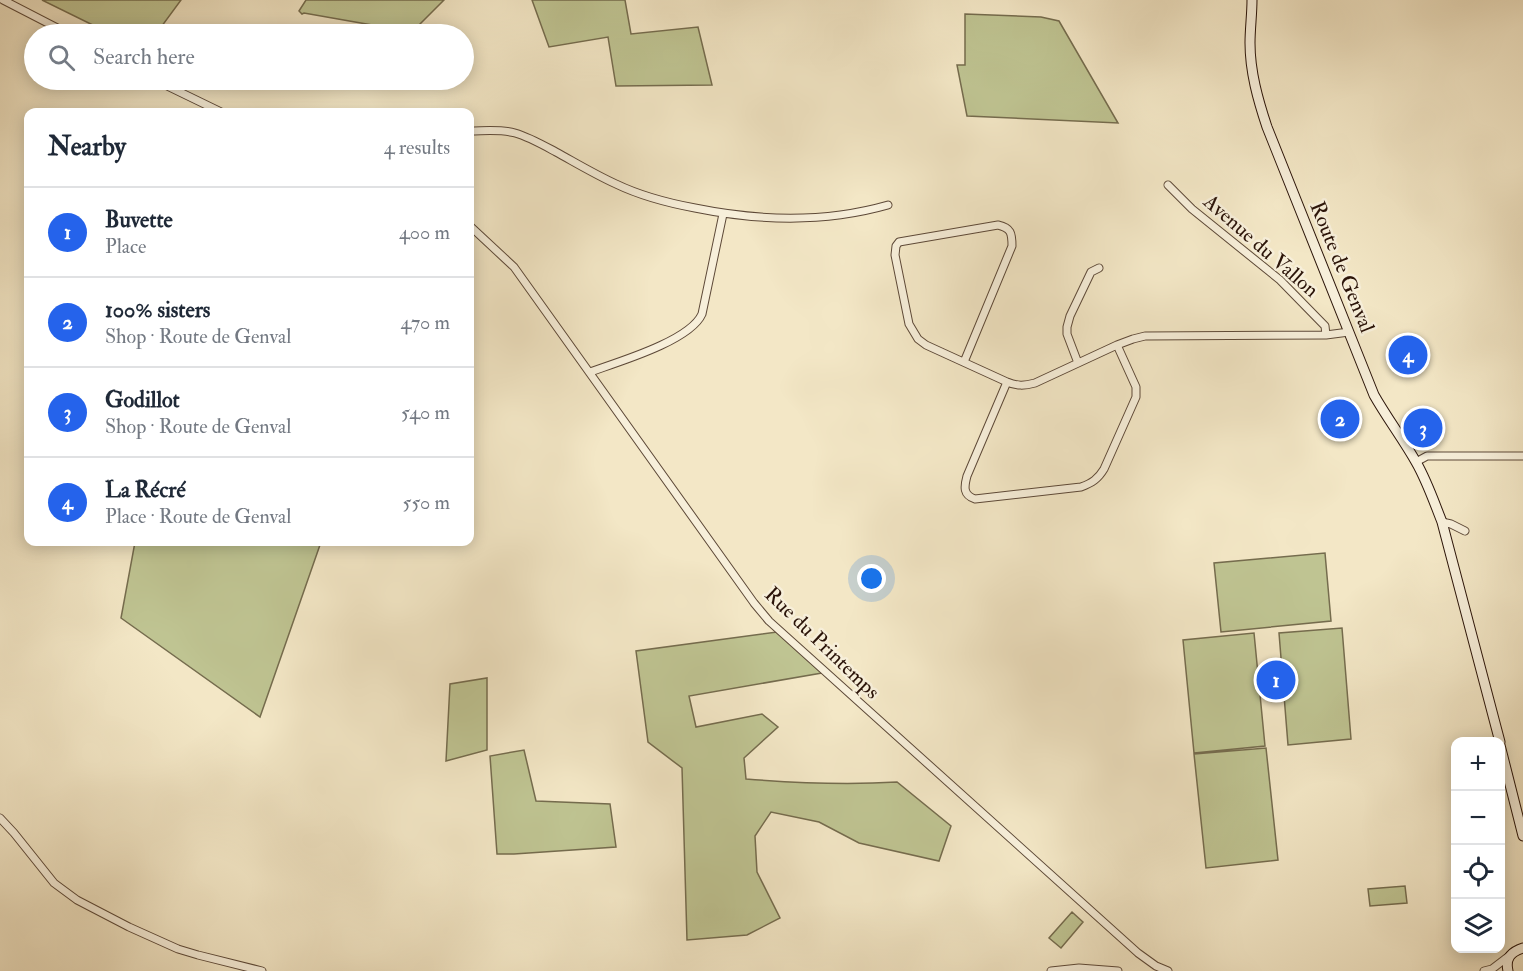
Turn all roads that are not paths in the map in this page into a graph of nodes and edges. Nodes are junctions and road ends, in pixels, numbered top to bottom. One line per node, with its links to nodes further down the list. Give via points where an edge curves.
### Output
1 (3, 0): 3 (street)
2 (1252, 0): 12 (main road, Route de Genval, via 1250,45 1258,100)
3 (50, 24)
4 (176, 90): 5 (street)
5 (213, 108)
6 (474, 131): 9 (street, via 513,132 636,192)
7 (1168, 185): 13 (street, Avenue du Vallon, via 1280,280 1325,326)
8 (888, 205): 9 (street, via 806,219)
9 (723, 214): 17 (street, via 699,320 656,348)
10 (474, 230): 17 (street, Rue du Printemps, via 514,267)
11 (1099, 268): 16 (street, via 1090,272 1068,322 1067,334)
12 (1349, 332): 13 (street); 20 (main road, Route de Genval, via 1374,395)
13 (1326, 335): 14 (street, via 1145,336)
14 (1117, 345): 16 (street); 18 (street, via 1136,387 1136,396 1104,469 1090,484 975,500 966,494 967,476)
15 (964, 362): 15 (street, via 1012,246 1006,227 998,225 905,240 896,246 912,330 926,345); 18 (street)
16 (1078, 363): 18 (street, via 1025,386)
17 (590, 372): 33 (street, Rue du Printemps, via 769,621 1138,953)
18 (1007, 382)
19 (1523, 456): 20 (street, via 1426,456)
20 (1416, 462): 21 (main road, Route de Genval)
21 (1442, 522): 22 (street); 23 (main road, Route de Genval)
22 (1465, 531)
23 (1498, 737)
24 (1505, 763): 26 (main road, Route de Genval)
25 (0, 818): 30 (street, via 54,883 77,900 178,949)
26 (1523, 836)
27 (1523, 948): 28 (main road)
28 (1509, 956): 29 (street); 34 (main road)
29 (1491, 970)
30 (262, 971)
31 (1051, 971): 32 (street)
32 (1118, 971)
33 (1168, 971)
34 (1508, 971)

